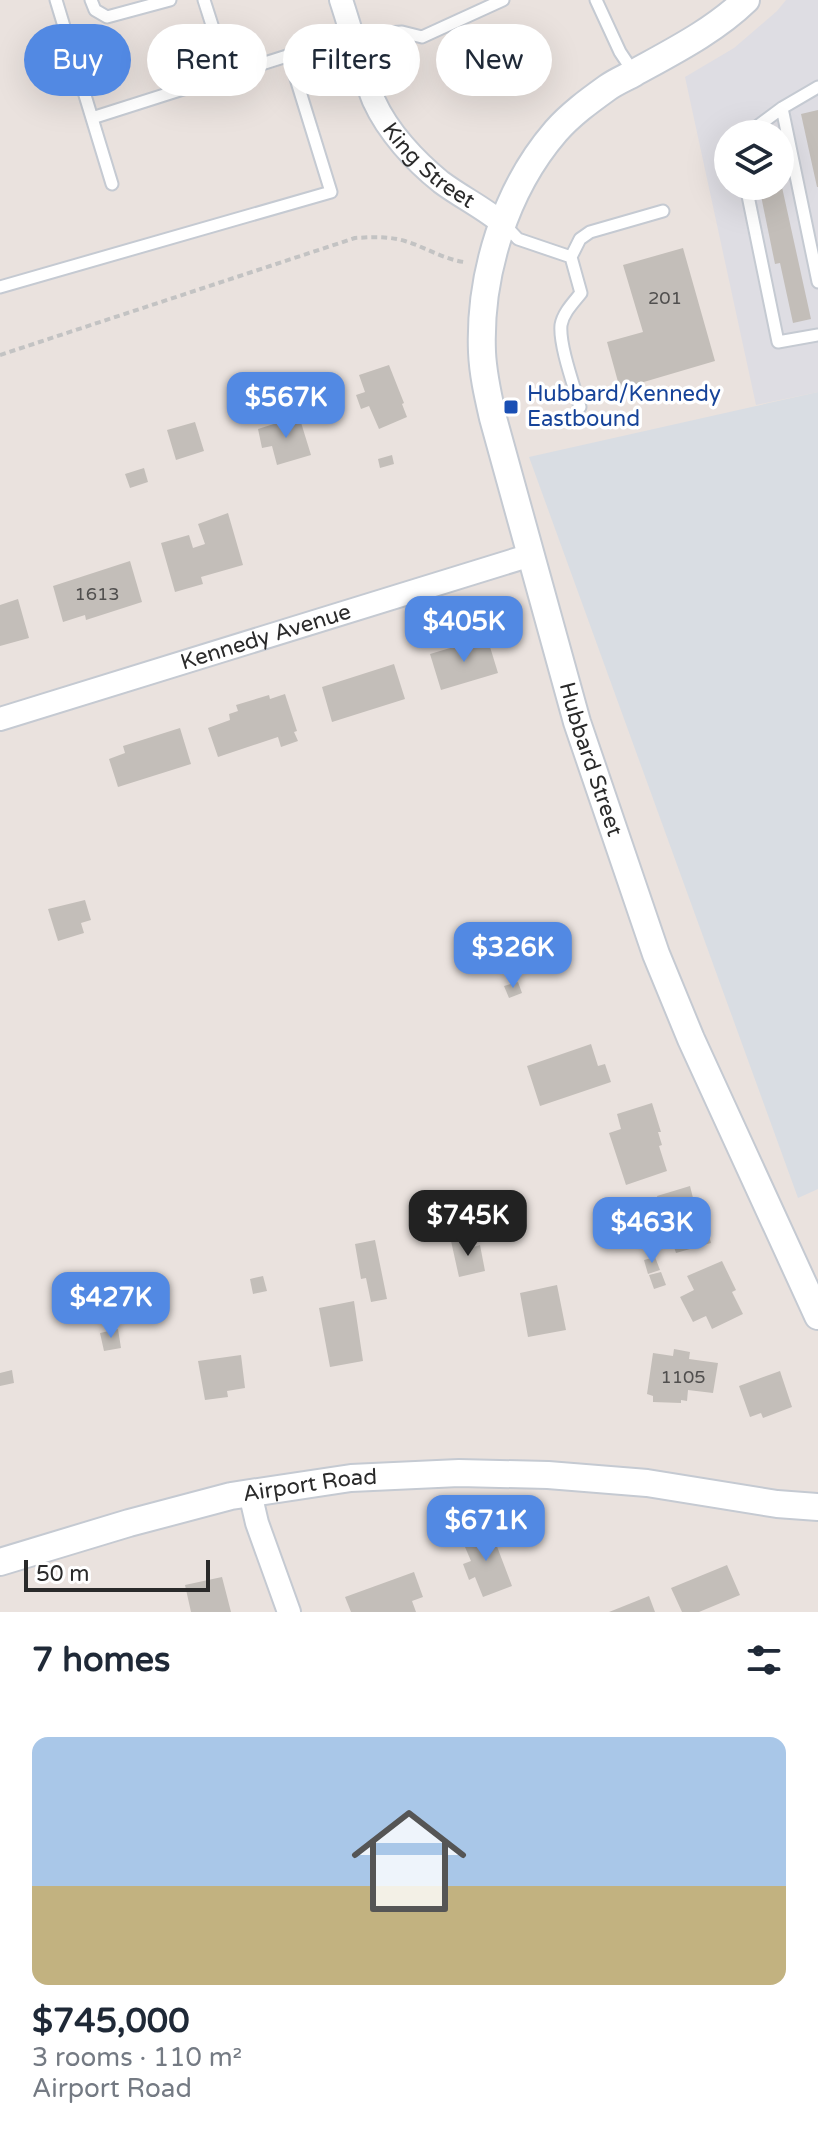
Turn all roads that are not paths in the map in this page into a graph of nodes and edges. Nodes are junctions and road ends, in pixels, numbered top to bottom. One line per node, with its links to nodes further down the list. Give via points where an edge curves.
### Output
1 (56, 0): 19 (lane)
2 (91, 0): 9 (lane, via 107,17)
3 (170, 0): 9 (lane)
4 (204, 0): 10 (lane)
5 (341, 0): 11 (street, King Street)
6 (503, 0): 12 (lane)
7 (596, 0): 13 (lane)
8 (746, 0): 13 (street, Hubbard Street, via 689,43)
9 (136, 4)
10 (212, 24)
11 (349, 24)
12 (420, 36)
13 (634, 73): 24 (street, Hubbard Street, via 579,108 556,132 524,178)
14 (818, 87): 18 (lane)
15 (162, 96): 19 (lane)
16 (301, 96): 27 (lane, via 331,192)
17 (373, 96): 24 (street, King Street, via 410,154)
18 (782, 108): 20 (lane); 26 (lane)
19 (92, 118): 21 (lane)
20 (766, 120)
21 (112, 184)
22 (749, 200): 28 (lane, via 778,342)
23 (663, 211): 25 (lane, via 590,232)
24 (503, 224): 25 (lane, via 518,239); 30 (street, Hubbard Street, via 490,266 482,354 485,385)
25 (571, 257): 29 (lane, via 581,293 561,324)
26 (818, 282)
27 (0, 287)
28 (818, 335)
29 (580, 407)
30 (531, 555): 31 (street, Kennedy Avenue); 32 (street, Hubbard Street, via 577,722 656,954)
31 (0, 719)
32 (815, 1302)
33 (250, 1493): 34 (street, Airport Road, via 351,1478 548,1475); 35 (street, Airport Road); 36 (street)
34 (818, 1507)
35 (0, 1562)
36 (289, 1612)

